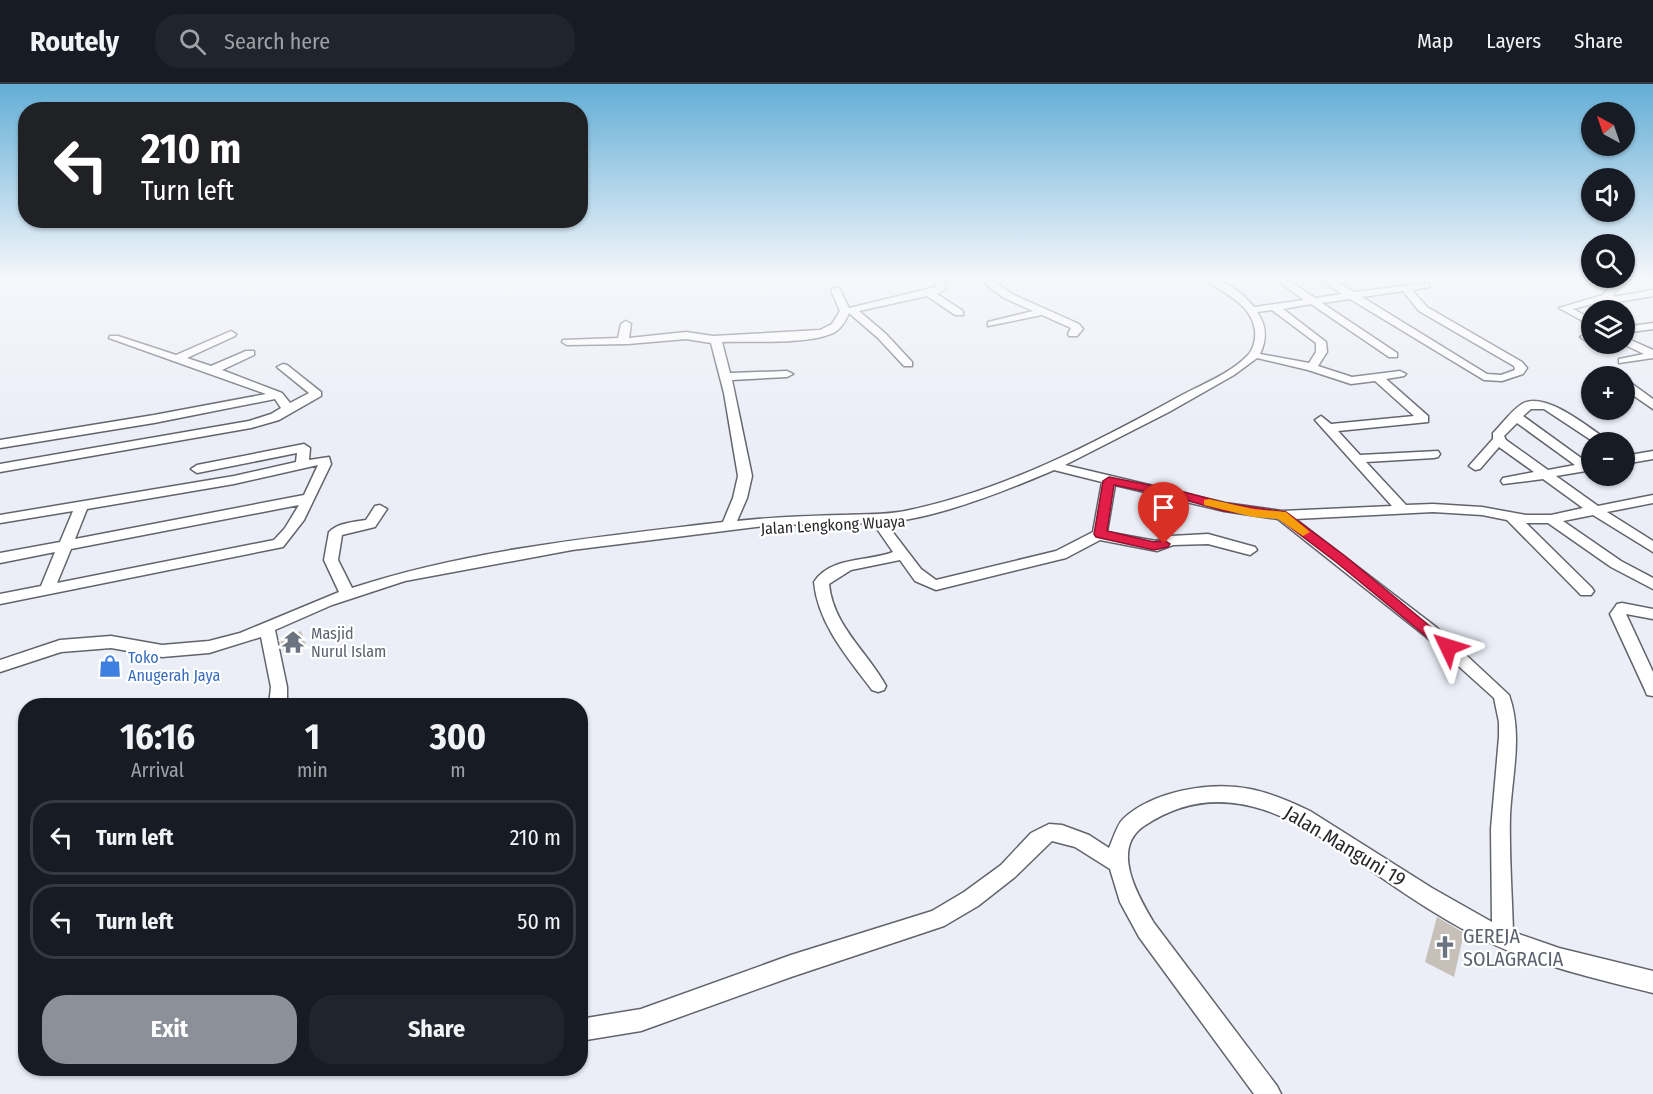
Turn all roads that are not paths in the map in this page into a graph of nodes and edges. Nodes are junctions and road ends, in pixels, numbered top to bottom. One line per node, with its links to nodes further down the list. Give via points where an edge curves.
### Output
1 (626, 326): 17 (street)
2 (836, 326): 16 (street, via 809,335)
3 (869, 326): 26 (street)
4 (1075, 326): 14 (street, via 1078,328)
5 (1259, 326): 50 (street, Jalan Lengkong Wuaya, via 1257,351 1230,373)
6 (1263, 326): 23 (street, via 1267,336)
7 (1300, 326): 28 (street, via 1321,342 1323,348 1319,360)
8 (1351, 326): 21 (street)
9 (1402, 326): 10 (street, via 1484,377 1502,378 1521,370 1518,364)
10 (1453, 326)
11 (1653, 326): 12 (street)
12 (1635, 328)
13 (231, 334): 24 (street)
14 (1073, 334)
15 (114, 338): 24 (street)
16 (714, 339): 17 (street, via 688,336); 33 (street)
17 (623, 341): 18 (street)
18 (567, 342)
19 (1635, 346): 22 (street)
20 (250, 352): 29 (street)
21 (1393, 355)
22 (1653, 355): 25 (street)
23 (1262, 357): 28 (street); 50 (street, Jalan Lengkong Wuaya, via 1229,381)
24 (178, 358): 29 (street)
25 (1623, 361)
26 (908, 364)
27 (284, 367): 37 (street, via 317,394)
28 (1311, 367): 32 (street, via 1347,380)
29 (210, 371): 35 (street)
30 (787, 374): 33 (street)
31 (1400, 374): 32 (street)
32 (1376, 376): 45 (street, via 1424,419 1325,424)
33 (724, 377): 66 (street, via 746,476)
34 (1635, 391): 36 (street)
35 (278, 395): 37 (street); 41 (street)
36 (1653, 405)
37 (288, 409): 49 (street, via 251,424)
38 (1515, 416): 39 (street, via 1531,404 1544,405); 40 (street, via 1498,433); 46 (street)
39 (1586, 432)
40 (1498, 440): 48 (street); 53 (street)
41 (0, 444)
42 (1434, 454): 45 (street)
43 (1653, 455): 44 (street)
44 (1635, 458)
45 (1357, 459): 60 (street)
46 (1581, 461)
47 (302, 465): 52 (street, via 304,448); 56 (street, via 324,460 325,464); 58 (street)
48 (1476, 466)
49 (0, 468)
50 (1061, 468): 54 (street); 66 (street, Jalan Lengkong Wuaya, via 908,516); 67 (street, Jalan Lengkong Wuaya, via 1020,488 934,515)
51 (1581, 468): 53 (street)
52 (197, 469)
53 (1546, 474): 55 (street); 61 (street)
54 (1109, 481): 62 (street, via 1224,507); 68 (street)
55 (1508, 481)
56 (307, 499): 69 (street); 76 (street, via 291,530 278,544)
57 (1653, 500): 61 (street)
58 (82, 505): 64 (street); 69 (street)
59 (380, 509): 78 (street, via 370,524 336,532 332,569)
60 (1402, 509): 62 (street); 63 (street, via 1456,509)
61 (1596, 510): 65 (street); 70 (street)
62 (1282, 515): 87 (street, via 1430,631 1501,695 1507,743 1501,815)
63 (1511, 516): 65 (street); 77 (street)
64 (0, 519)
65 (1551, 519): 74 (street, via 1616,564)
66 (729, 524): 75 (street, Jalan Lengkong Wuaya, via 572,544 403,576)
67 (882, 526): 72 (street); 75 (street, Jalan Lengkong Wuaya, via 717,531 578,550)
68 (1100, 534): 71 (street, via 1157,546 1202,539); 72 (street, via 1061,555 936,585 926,583 915,573)
69 (64, 547): 73 (street); 76 (street)
70 (1653, 547)
71 (1250, 550)
72 (902, 553): 83 (street, via 840,569 821,582 823,601 843,639)
73 (0, 558)
74 (1653, 584)
75 (377, 586): 78 (street, Jalan Lengkong Wuaya)
76 (47, 589): 79 (street)
77 (1586, 591)
78 (348, 595): 81 (street, Jalan Lengkong Wuaya)
79 (0, 598)
80 (1653, 614): 84 (street, via 1622,608 1618,614)
81 (267, 628): 82 (street, Jalan Lengkong Wuaya, via 234,641 193,650 162,651 111,642 60,646); 85 (street)
82 (0, 666)
83 (878, 686)
84 (1653, 690)
85 (278, 698)
86 (1118, 864): 87 (street, Jalan Manguni 19, via 1120,837 1143,813 1195,798 1246,796 1297,815 1427,897); 89 (street, via 1082,841 1049,832 1008,871 937,920 791,966 641,1020); 90 (street, Jalan Manguni 19, via 1127,895 1167,963)
87 (1503, 938): 88 (street, Jalan Manguni 19)
88 (1653, 982)
89 (588, 1029)
90 (1269, 1094)

